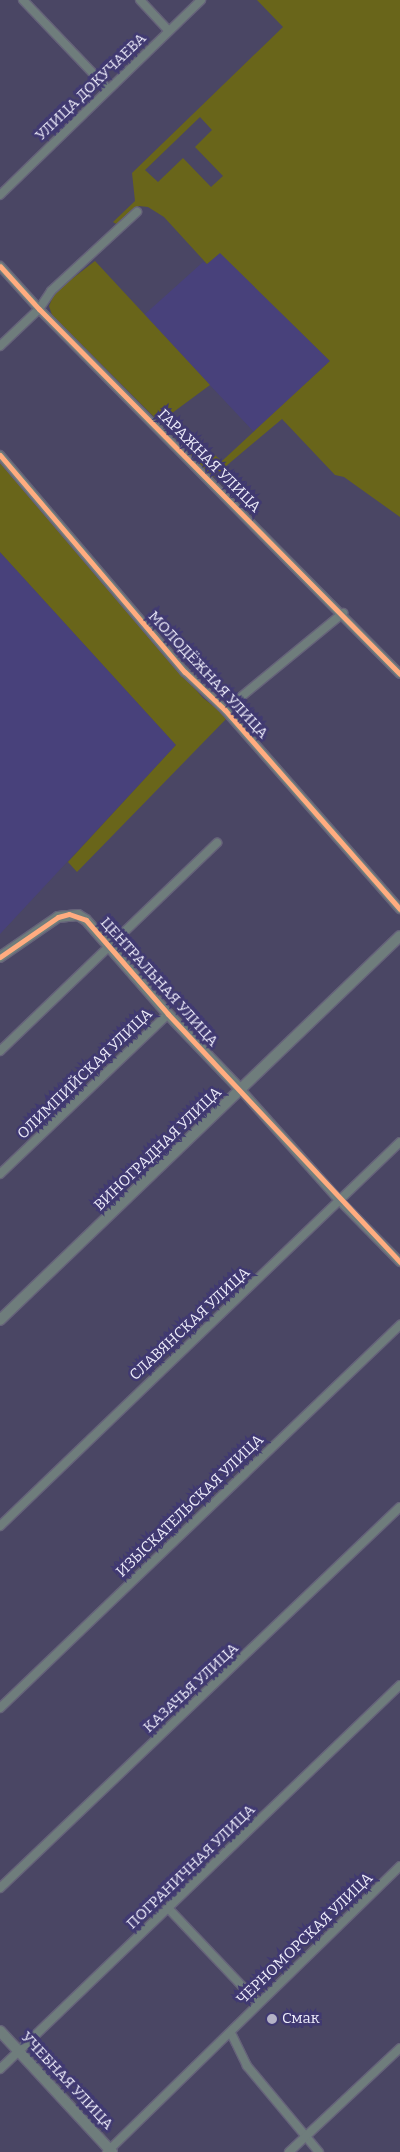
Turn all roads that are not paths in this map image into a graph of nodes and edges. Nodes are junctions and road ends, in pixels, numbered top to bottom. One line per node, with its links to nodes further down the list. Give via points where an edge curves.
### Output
1 (23, 0): 5 (street)
2 (140, 0): 4 (street)
3 (201, 0): 4 (street, УЛИЦА ДОКУЧАЕВА)
4 (169, 31): 5 (street, УЛИЦА ДОКУЧАЕВА)
5 (108, 89): 6 (street, УЛИЦА ДОКУЧАЕВА)
6 (0, 195)
7 (137, 212): 9 (street, via 51,291)
8 (0, 266): 9 (street, ГАРАЖНАЯ УЛИЦА)
9 (39, 309): 10 (street); 12 (street, ГАРАЖНАЯ УЛИЦА)
10 (0, 346)
11 (0, 455): 14 (street, МОЛОДЁЖНАЯ УЛИЦА, via 185,672)
12 (343, 614): 13 (street, ГАРАЖНАЯ УЛИЦА); 14 (street)
13 (400, 674)
14 (225, 710): 16 (street, МОЛОДЁЖНАЯ УЛИЦА)
15 (217, 843): 18 (street)
16 (400, 909)
17 (400, 936): 22 (street, ВИНОГРАДНАЯ УЛИЦА)
18 (109, 949): 19 (street, ЦЕНТРАЛЬНАЯ УЛИЦА, via 86,920 69,914 58,917); 20 (street, ЦЕНТРАЛЬНАЯ УЛИЦА); 21 (street)
19 (0, 957)
20 (168, 1014): 22 (street, ЦЕНТРАЛЬНАЯ УЛИЦА); 24 (street, ОЛИМПИЙСКАЯ УЛИЦА)
21 (0, 1051)
22 (241, 1090): 25 (street); 27 (street, ВИНОГРАДНАЯ УЛИЦА)
23 (400, 1142): 25 (street, СЛАВЯНСКАЯ УЛИЦА)
24 (0, 1174)
25 (339, 1200): 26 (street); 30 (street, СЛАВЯНСКАЯ УЛИЦА)
26 (400, 1262)
27 (0, 1320)
28 (400, 1325): 32 (street, ИЗЫСКАТЕЛЬСКАЯ УЛИЦА)
29 (400, 1507): 34 (street, КАЗАЧЬЯ УЛИЦА)
30 (0, 1526)
31 (400, 1685): 35 (street, ПОГРАНИЧНАЯ УЛИЦА)
32 (0, 1708)
33 (400, 1866): 36 (street, ЧЕРНОМОРСКАЯ УЛИЦА)
34 (0, 1888)
35 (168, 1908): 36 (street); 40 (street, ПОГРАНИЧНАЯ УЛИЦА)
36 (258, 2003): 38 (street, ЧЕРНОМОРСКАЯ УЛИЦА)
37 (0, 2031): 40 (street, УЧЕБНАЯ УЛИЦА)
38 (230, 2033): 42 (street, via 247,2066); 43 (street, ЧЕРНОМОРСКАЯ УЛИЦА)
39 (400, 2048): 42 (street)
40 (19, 2051): 41 (street, ПОГРАНИЧНАЯ УЛИЦА); 43 (street, УЧЕБНАЯ УЛИЦА)
41 (0, 2069)
42 (306, 2136): 44 (street); 45 (street)
43 (109, 2151)
44 (288, 2152)
45 (320, 2152)

